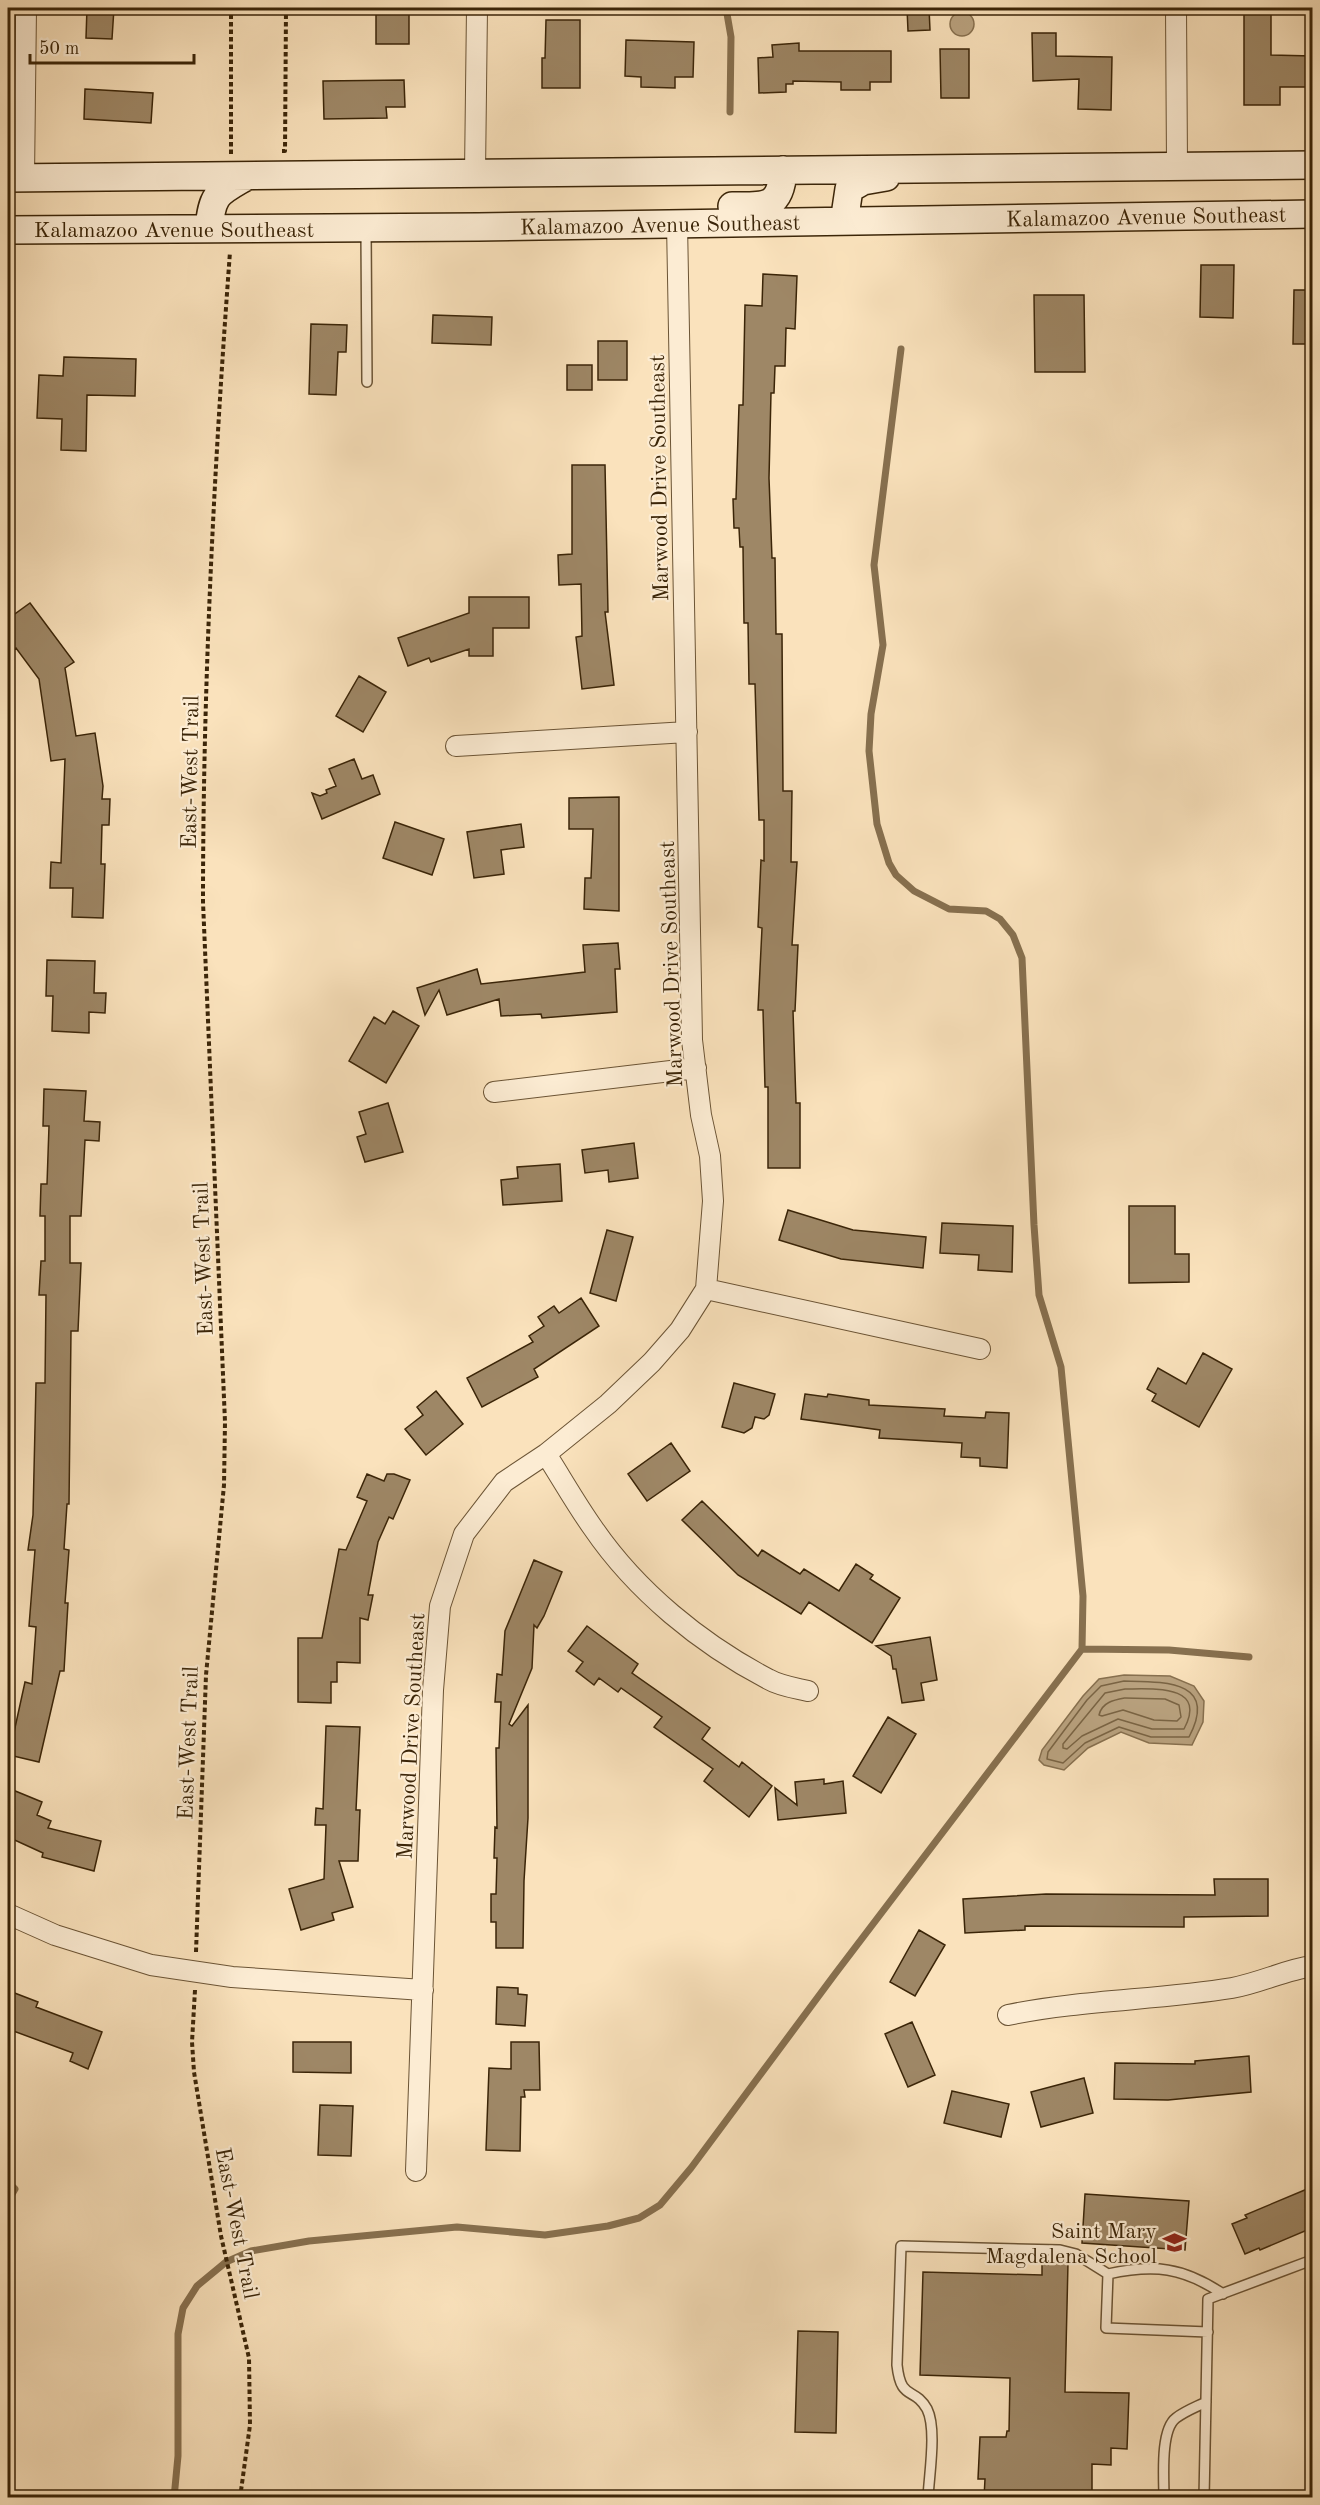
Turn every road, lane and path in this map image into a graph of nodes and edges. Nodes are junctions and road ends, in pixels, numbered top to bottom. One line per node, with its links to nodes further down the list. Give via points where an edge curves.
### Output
1 (26, 8): 13 (street)
2 (231, 8): 7 (path)
3 (286, 8): 6 (path, via 285,151)
4 (477, 8): 12 (street)
5 (1176, 8): 8 (street)
6 (274, 151)
7 (234, 162): 12 (main road); 13 (main road); 18 (main road, via 213,201)
8 (1177, 165): 9 (main road); 10 (main road)
9 (1312, 165)
10 (934, 168): 11 (main road); 15 (main road, via 863,181 849,189)
11 (783, 170): 12 (main road); 16 (main road, via 781,191 775,201 762,206 687,210)
12 (475, 173)
13 (16, 178)
14 (1312, 214): 15 (main road, Kalamazoo Avenue Southeast)
15 (847, 221): 16 (main road, Kalamazoo Avenue Southeast)
16 (677, 223): 17 (main road, Kalamazoo Avenue Southeast); 22 (street, Marwood Drive Southeast)
17 (365, 228): 18 (main road, Kalamazoo Avenue Southeast); 21 (lane)
18 (209, 229): 19 (main road, Kalamazoo Avenue Southeast)
19 (8, 230)
20 (231, 247): 32 (path, East-West Trail, via 206,693 203,818 224,1485 206,1675)
21 (368, 382)
22 (687, 732): 23 (street); 24 (street, Marwood Drive Southeast, via 692,1040)
23 (456, 746)
24 (696, 1068): 25 (street); 26 (street, Marwood Drive Southeast, via 713,1201)
25 (494, 1092)
26 (706, 1289): 27 (street); 28 (street, Marwood Drive Southeast, via 680,1330 652,1362)
27 (980, 1349)
28 (546, 1454): 29 (street, via 594,1529 664,1607 702,1638 770,1681); 33 (street, Marwood Drive Southeast, via 504,1482 464,1534 440,1606 433,1690)
29 (808, 1691)
30 (8, 1914): 32 (street, via 55,1935 151,1965)
31 (1312, 1966): 34 (street, via 1235,1987)
32 (196, 1971): 33 (street); 41 (path, East-West Trail, via 194,2072 221,2235 249,2358 250,2425)
33 (423, 1990): 35 (street, Marwood Drive Southeast)
34 (1008, 2015)
35 (416, 2171)
36 (1312, 2260): 38 (lane)
37 (1108, 2274): 38 (lane, via 1137,2268 1170,2270 1206,2282); 39 (lane, via 1106,2328); 42 (lane, via 1077,2254 1060,2250 901,2246 898,2382 927,2409 931,2427)
38 (1223, 2294): 39 (lane, via 1208,2300)
39 (1208, 2332): 40 (lane)
40 (1206, 2402): 43 (lane, via 1169,2426); 44 (lane)
41 (240, 2498)
42 (928, 2498)
43 (1164, 2498)
44 (1204, 2498)

